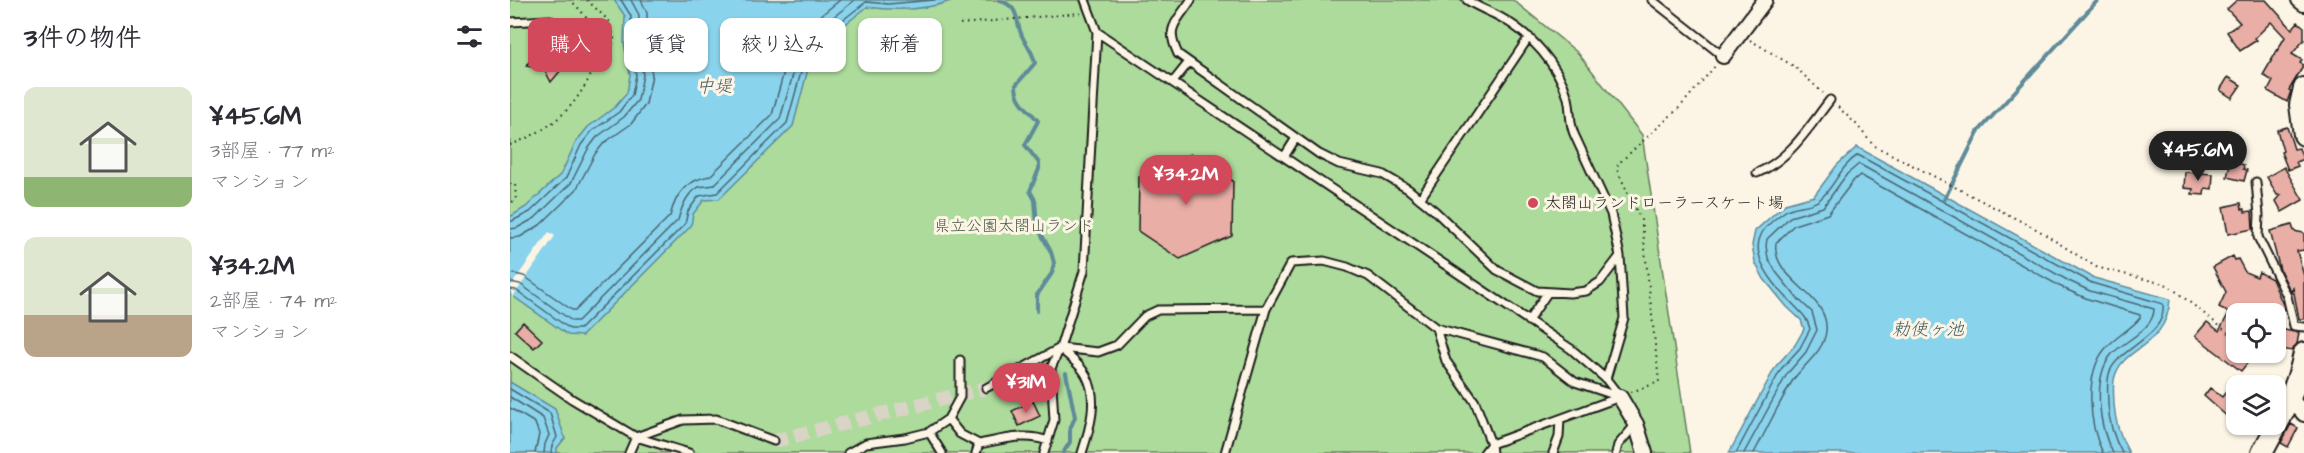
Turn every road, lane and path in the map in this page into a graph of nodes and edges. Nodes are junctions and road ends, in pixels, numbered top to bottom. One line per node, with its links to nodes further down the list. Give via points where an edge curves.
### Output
1 (570, 0): 11 (path)
2 (587, 0): 12 (path)
3 (1085, 0): 10 (lane)
4 (1191, 0): 22 (lane, via 1172,28 1171,40 1178,54)
5 (1467, 0): 19 (lane)
6 (1652, 0): 21 (lane)
7 (1766, 0): 18 (street)
8 (2299, 0): 9 (street)
9 (2304, 4)
10 (1090, 12): 15 (path); 17 (lane)
11 (587, 18)
12 (606, 18)
13 (528, 21): 14 (lane)
14 (510, 22)
15 (960, 24)
16 (612, 30): 20 (path)
17 (1097, 32): 24 (lane); 43 (lane, via 1084,271)
18 (1740, 34): 21 (street); 26 (path, via 1794,67)
19 (1529, 37): 34 (lane); 36 (lane, via 1561,79 1569,100 1570,125 1611,214)
20 (612, 44)
21 (1723, 56): 49 (path, via 1680,107 1618,164 1617,170 1644,231 1659,382)
22 (1189, 62): 24 (lane); 28 (lane)
23 (594, 72): 29 (path, via 556,123)
24 (1173, 82): 30 (lane)
25 (2304, 88): 27 (street, via 2300,105)
26 (1830, 100): 31 (lane, via 1786,155); 42 (path, via 1873,145 2038,230 2096,267 2168,285)
27 (2304, 135)
28 (1296, 138): 30 (lane); 34 (lane, via 1339,165 1382,174)
29 (510, 145)
30 (1284, 157): 39 (lane)
31 (1757, 173)
32 (2256, 182): 40 (lane, via 2258,237 2287,296 2294,326)
33 (510, 184): 35 (path, via 515,184 516,200)
34 (1420, 199): 37 (lane, via 1497,270 1537,291)
35 (510, 203)
36 (1620, 256): 37 (lane, via 1600,282 1586,291); 47 (lane, via 1624,318)
37 (1548, 292): 39 (lane)
38 (1266, 309): 41 (lane, via 1291,262 1324,261 1368,276); 43 (lane, via 1158,310 1145,316 1117,345 1098,352); 68 (lane)
39 (1528, 321): 47 (lane, via 1571,349)
40 (2304, 327)
41 (1436, 328): 49 (lane, via 1543,357 1575,382); 60 (lane, via 1446,361 1475,402)
42 (2226, 331)
43 (1060, 348): 48 (lane); 58 (lane, via 1050,368 1054,420); 67 (lane, via 1085,373 1093,393)
44 (2304, 353): 50 (street)
45 (510, 356): 56 (lane)
46 (960, 360): 52 (lane, via 960,397)
47 (1606, 379): 49 (lane)
48 (986, 388)
49 (1620, 397): 53 (lane); 54 (street)
50 (2291, 399): 51 (street); 74 (street)
51 (2304, 414)
52 (948, 419): 55 (lane); 59 (lane, via 960,434)
53 (1560, 419): 60 (lane); 71 (lane)
54 (1636, 424): 72 (lane); 73 (street)
55 (929, 432): 63 (lane, via 866,443); 64 (lane)
56 (636, 437): 57 (lane, via 683,420 716,419); 61 (lane); 62 (lane)
57 (774, 441)
58 (1048, 441): 59 (lane, via 1016,437); 66 (lane)
59 (979, 444): 65 (lane)
60 (1491, 444): 69 (lane); 70 (lane)
61 (629, 453)
62 (689, 453)
63 (848, 453)
64 (942, 453)
65 (976, 453)
66 (1044, 453)
67 (1082, 453)
68 (1225, 453)
69 (1484, 453)
70 (1492, 453)
71 (1554, 453)
72 (1616, 453)
73 (1645, 453)
74 (2262, 453)

